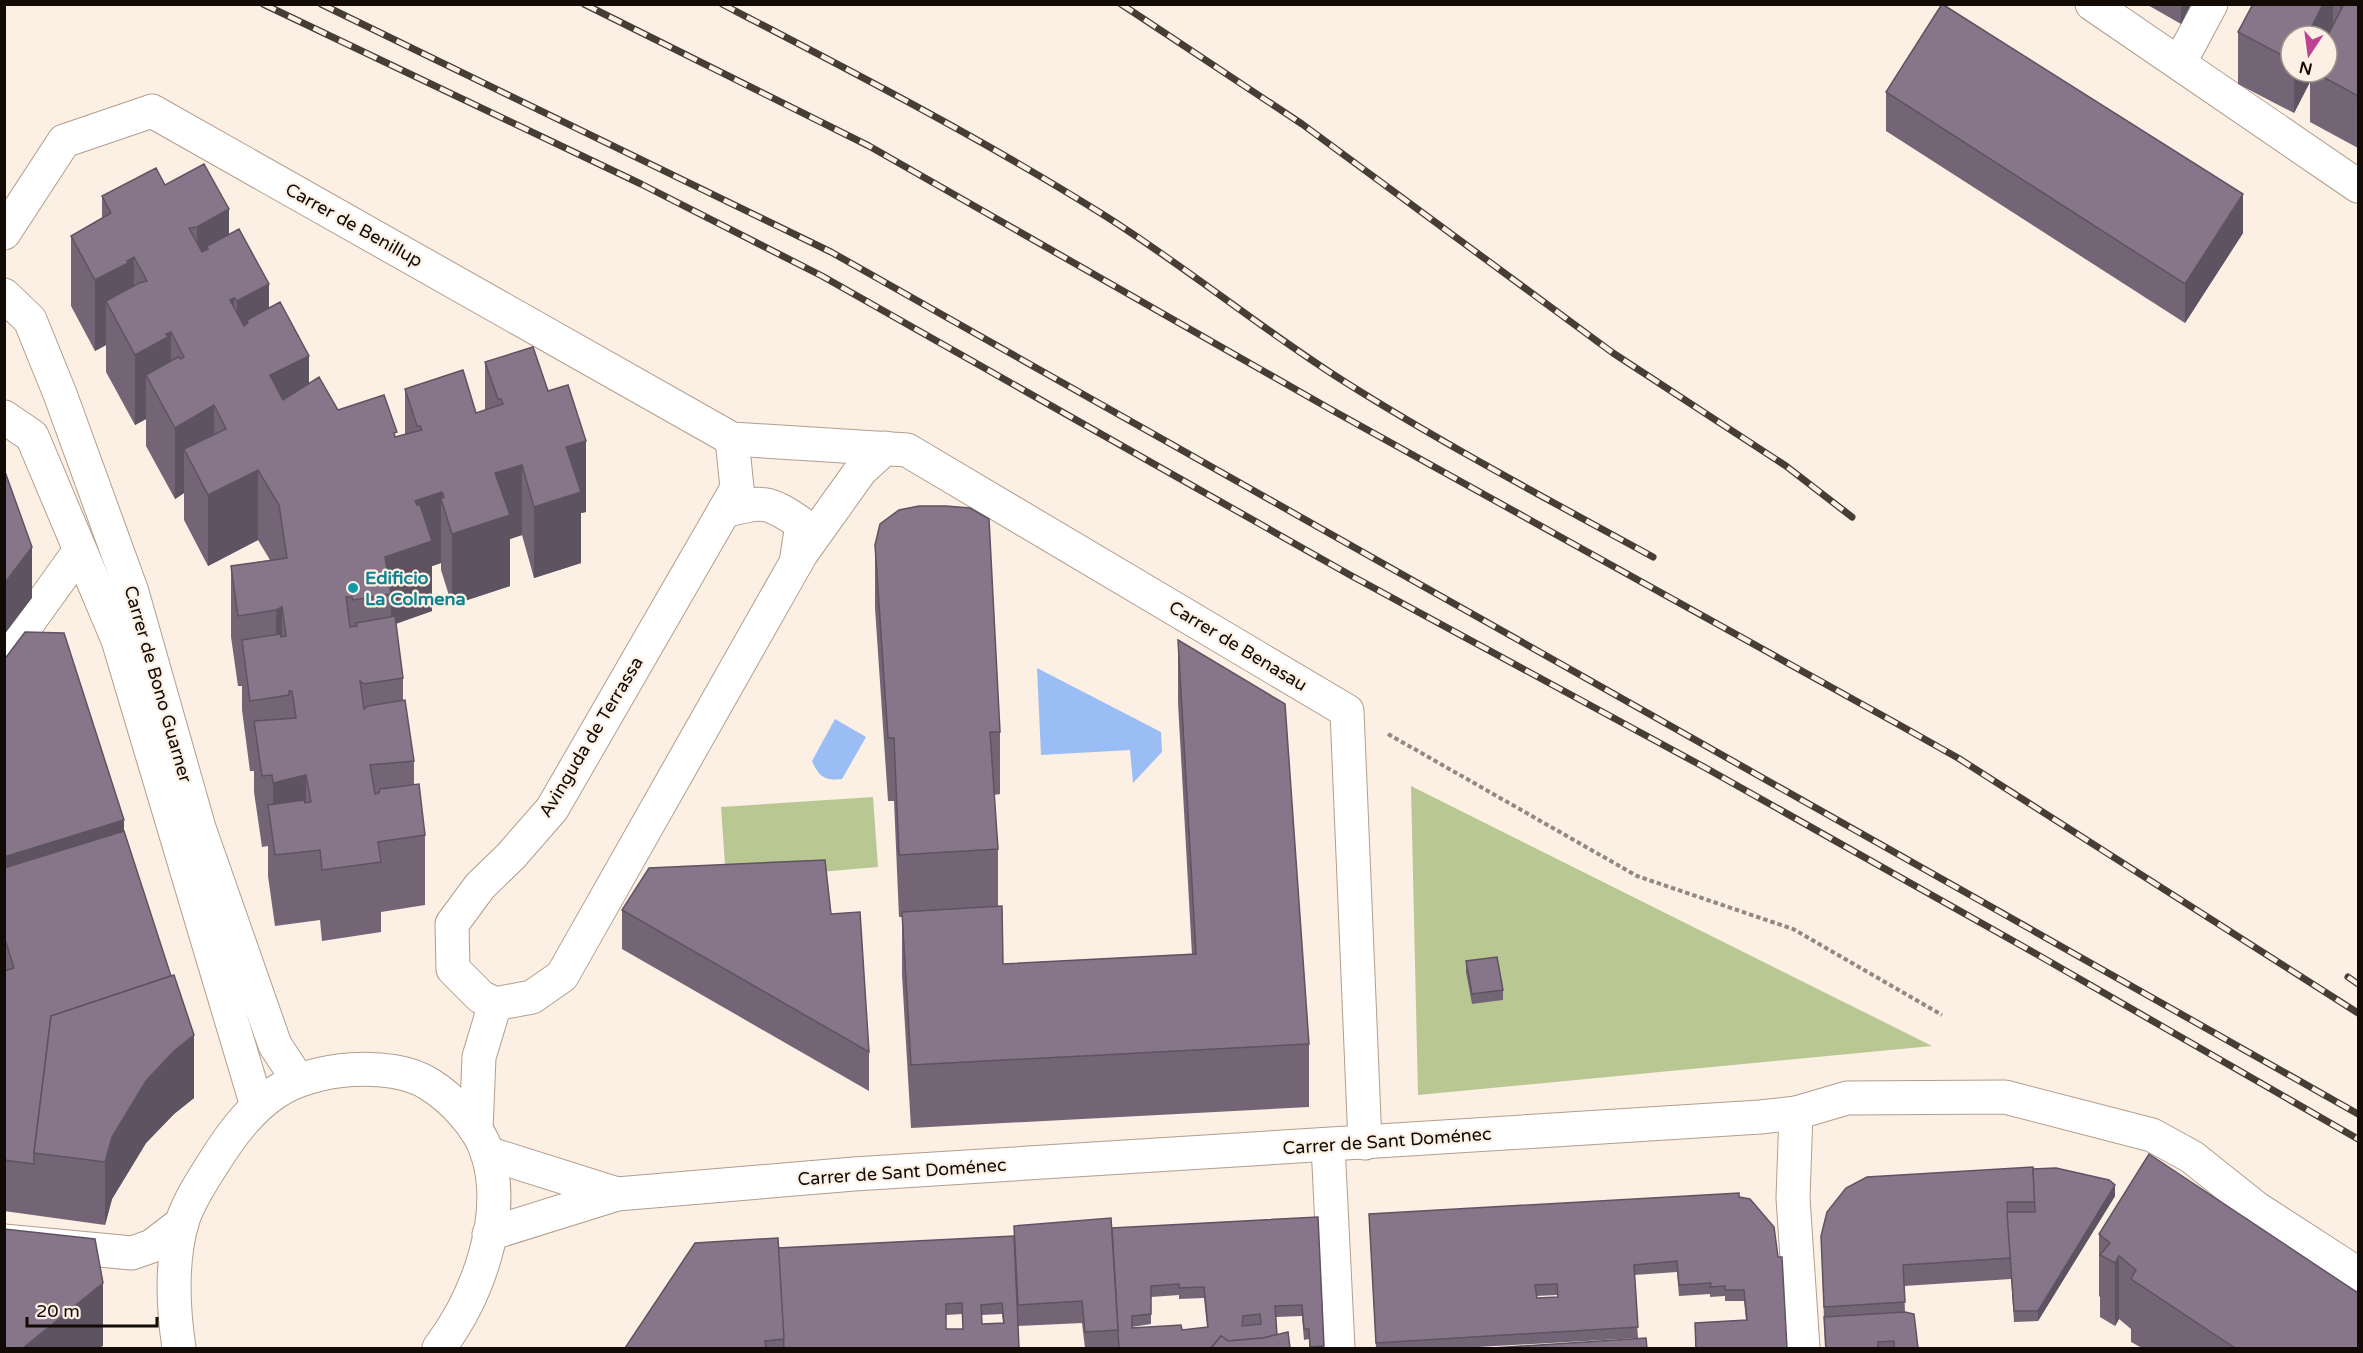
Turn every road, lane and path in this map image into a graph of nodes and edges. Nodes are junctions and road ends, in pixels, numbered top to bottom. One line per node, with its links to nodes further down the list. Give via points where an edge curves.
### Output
1 (2092, 4): 3 (street)
2 (2211, 4): 3 (street)
3 (2180, 62): 4 (street)
4 (2358, 186)
5 (4, 233): 8 (street, Carrer de Benillup, via 64,141 152,111)
6 (4, 295): 17 (street, Carrer de Bono Guarner, via 30,320 60,394 132,592 199,828 275,1045)
7 (4, 417): 11 (street, Carrer de Bono Guarner, via 33,436)
8 (732, 439): 9 (street, Carrer de Benasau); 10 (street, Avinguda de Terrassa, via 737,488)
9 (885, 448): 12 (street, via 861,470); 14 (street, Carrer de Benasau, via 907,450)
10 (724, 511): 12 (street, via 758,503 776,507 802,524); 15 (street, Avinguda de Terrassa, via 552,809 480,885 452,924 453,969 481,997)
11 (79, 552): 13 (street); 18 (street, Carrer de Bono Guarner, via 118,640)
12 (795, 564): 15 (street, via 562,976 532,997)
13 (4, 656)
14 (1347, 711): 16 (path, via 1637,876 1793,929); 21 (street)
15 (495, 1004): 20 (street, via 479,1057)
16 (1942, 1015)
17 (298, 1080): 18 (street); 20 (street, via 343,1069 398,1073 429,1084)
18 (257, 1106): 24 (street, via 229,1137)
19 (1796, 1113): 21 (street, Carrer de Sant Doménec); 27 (street, Carrer de Sant Doménec, via 1847,1098 2006,1097 2152,1135 2192,1158 2256,1208); 31 (street, via 1792,1197)
20 (482, 1141): 23 (street, Carrer de Sant Doménec); 25 (street, via 494,1193)
21 (1365, 1143): 22 (street, Carrer de Sant Doménec)
22 (1328, 1145): 23 (street, Carrer de Sant Doménec, via 854,1174); 30 (street)
23 (617, 1194): 25 (street, Carrer de Sant Doménec)
24 (182, 1223): 26 (street, via 152,1246 132,1253); 28 (street, via 174,1293)
25 (489, 1234): 29 (street, via 463,1309)
26 (4, 1241)
27 (2358, 1274)
28 (179, 1348)
29 (439, 1348)
30 (1338, 1348)
31 (1803, 1348)

